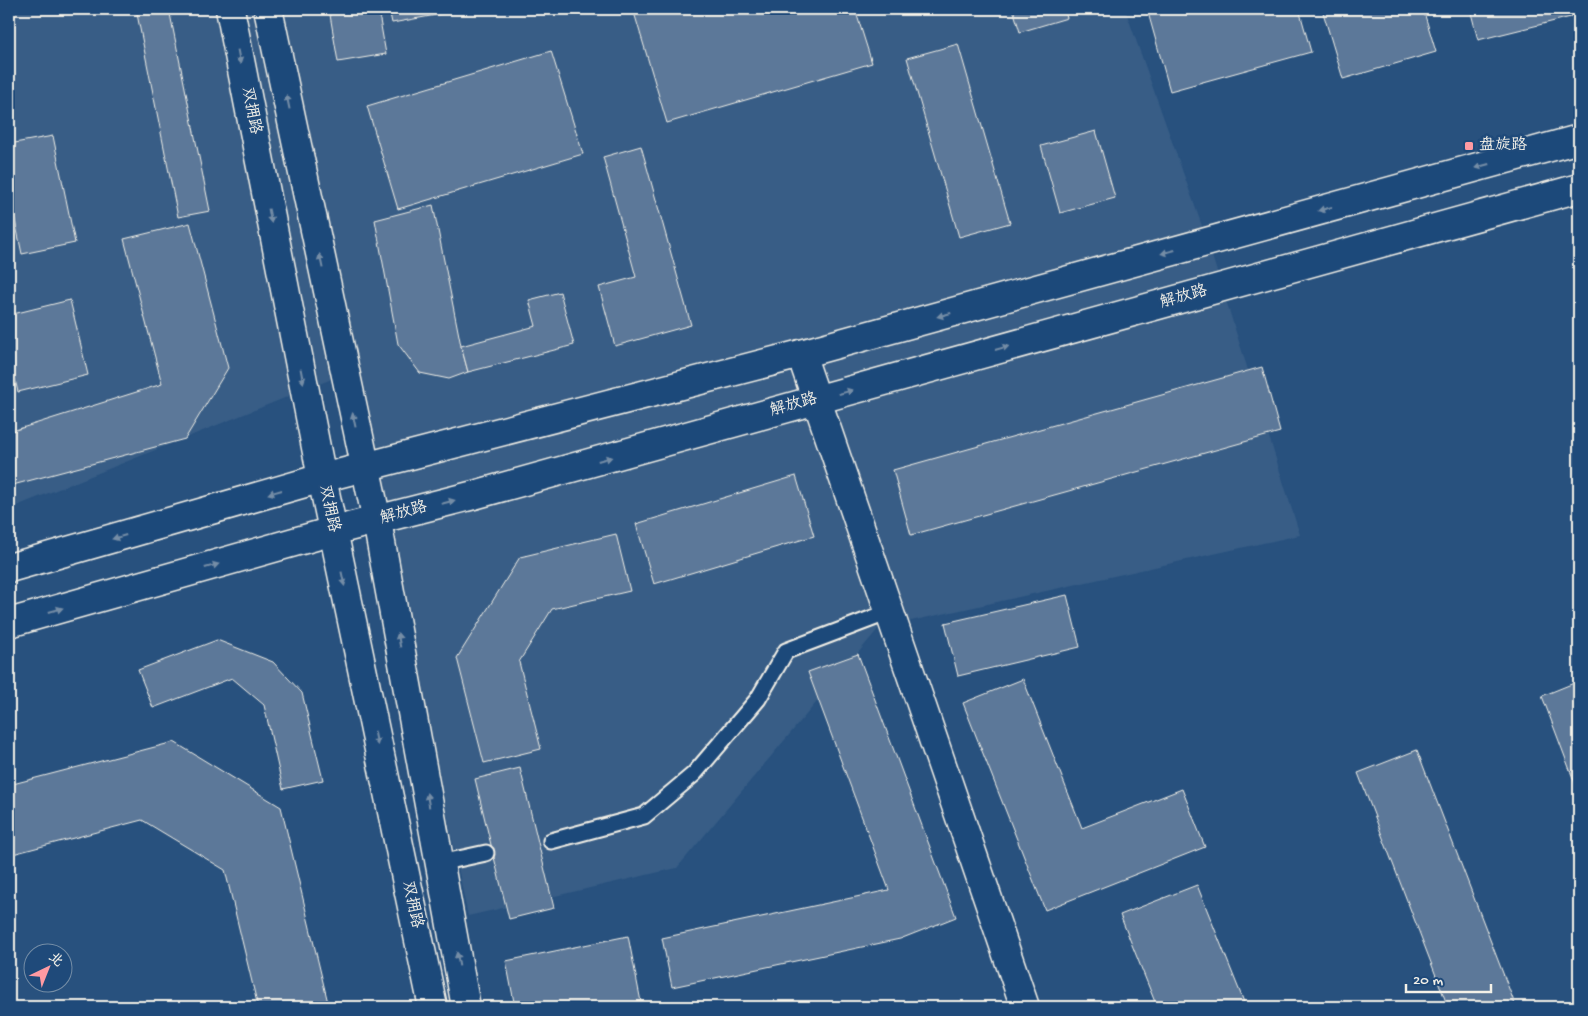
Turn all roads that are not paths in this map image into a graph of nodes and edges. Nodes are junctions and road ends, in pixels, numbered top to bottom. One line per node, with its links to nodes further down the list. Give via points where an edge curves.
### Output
1 (230, 9): 8 (main road, 双拥路, one-way to 8)
2 (268, 9): 7 (main road, one-way to 2)
3 (1579, 139): 5 (main road, one-way to 5)
4 (1579, 188): 6 (main road, 解放路, one-way to 4)
5 (801, 354): 6 (main road); 7 (main road)
6 (816, 400): 9 (main road, 解放路, one-way to 6); 12 (main road)
7 (364, 468): 8 (main road); 9 (main road)
8 (322, 478): 10 (main road, 双拥路); 11 (main road, one-way to 11)
9 (377, 521): 10 (main road, 解放路); 16 (main road, one-way to 9)
10 (333, 531): 13 (main road, 解放路, one-way to 10); 17 (main road, 双拥路, one-way to 17)
11 (9, 568)
12 (889, 612): 14 (lane, via 786,652 758,699 694,774 644,816); 19 (main road)
13 (9, 623)
14 (550, 841)
15 (486, 853): 16 (lane)
16 (440, 863): 18 (main road, one-way to 16)
17 (433, 1007)
18 (466, 1007)
19 (1025, 1007)

